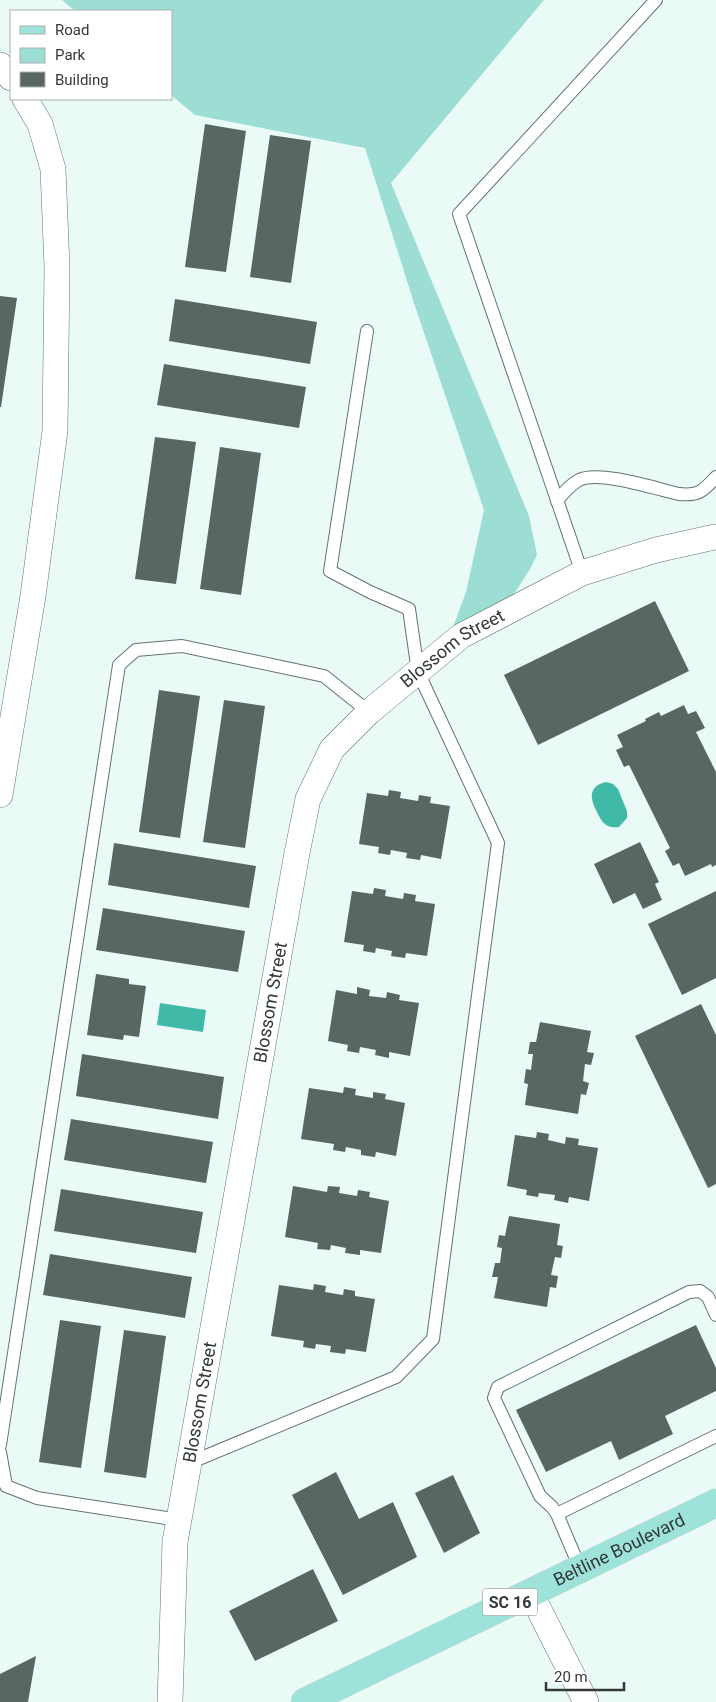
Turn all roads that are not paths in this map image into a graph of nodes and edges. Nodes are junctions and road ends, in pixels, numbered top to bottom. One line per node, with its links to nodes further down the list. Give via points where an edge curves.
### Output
1 (656, 0): 7 (lane, via 459,214)
2 (0, 65): 3 (street)
3 (10, 77)
4 (26, 100): 12 (street, via 40,124 53,169 57,267 55,431 33,596)
5 (367, 332): 10 (lane, via 330,571 409,609)
6 (716, 477): 7 (lane, via 695,495 621,479 581,479 566,489)
7 (557, 501): 9 (lane)
8 (716, 539): 9 (street, Blossom Street, via 656,550)
9 (582, 573): 10 (street, Blossom Street, via 462,636)
10 (418, 672): 11 (street, Blossom Street); 17 (lane, via 498,843 433,1339 396,1378)
11 (369, 712): 15 (lane, via 324,676 182,646 136,650 119,666); 17 (street, Blossom Street, via 332,749 308,800)
12 (0, 794)
13 (716, 1315): 19 (lane, via 708,1297 700,1291 689,1292 498,1387 494,1398 540,1496)
14 (716, 1436): 19 (lane)
15 (0, 1446)
16 (0, 1452): 20 (lane, via 6,1486 37,1498)
17 (189, 1463): 20 (street, Blossom Street)
18 (716, 1503): 21 (main road, Beltline Boulevard / SC 16)
19 (557, 1514): 21 (lane)
20 (179, 1520): 23 (street, Blossom Street)
21 (580, 1568): 22 (main road, Beltline Boulevard / SC 16)
22 (530, 1592): 24 (main road, Beltline Boulevard / SC 16); 25 (street)
23 (170, 1702)
24 (305, 1702)
25 (586, 1702)

